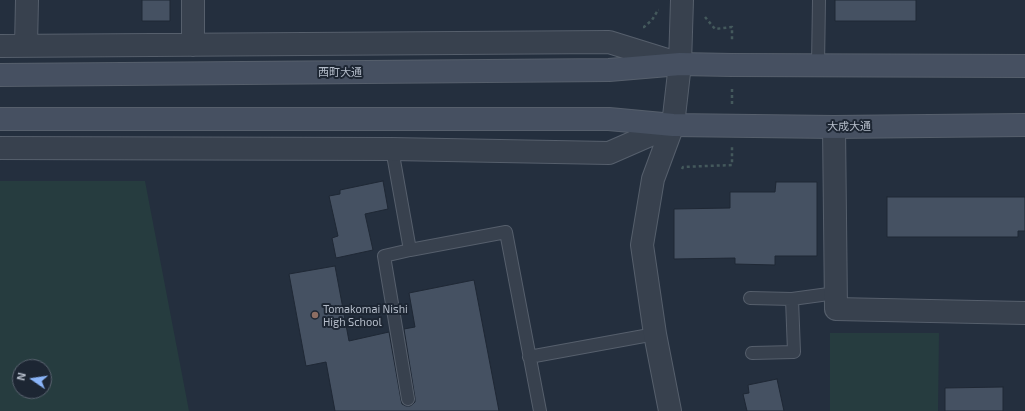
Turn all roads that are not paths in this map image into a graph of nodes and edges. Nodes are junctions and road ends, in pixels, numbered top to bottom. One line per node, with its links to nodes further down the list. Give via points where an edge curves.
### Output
1 (26, 0): 7 (street)
2 (193, 0): 5 (street)
3 (682, 0): 8 (street)
4 (819, 0): 9 (lane)
5 (193, 45): 7 (street); 8 (street, via 609,42)
6 (0, 46): 7 (street)
7 (26, 46)
8 (680, 64): 9 (street); 11 (street, 西町大通, via 609,70); 14 (street)
9 (818, 65): 10 (street)
10 (1025, 66)
11 (0, 75)
12 (0, 119): 14 (street, via 609,119)
13 (1025, 124): 15 (street, 大成大通)
14 (673, 125): 15 (street, 大成大通); 17 (street, via 609,153); 23 (street, via 653,179 642,245)
15 (834, 127): 19 (street)
16 (0, 148): 17 (street)
17 (392, 149): 18 (lane)
18 (410, 250): 25 (lane, via 506,232); 26 (lane, via 384,256)
19 (836, 293): 21 (lane); 22 (street, via 836,309)
20 (750, 298): 21 (lane)
21 (792, 298): 24 (lane, via 794,352)
22 (1025, 313)
23 (655, 334): 25 (lane); 28 (street)
24 (752, 353)
25 (529, 357): 27 (lane)
26 (408, 399)
27 (540, 411)
28 (670, 411)

